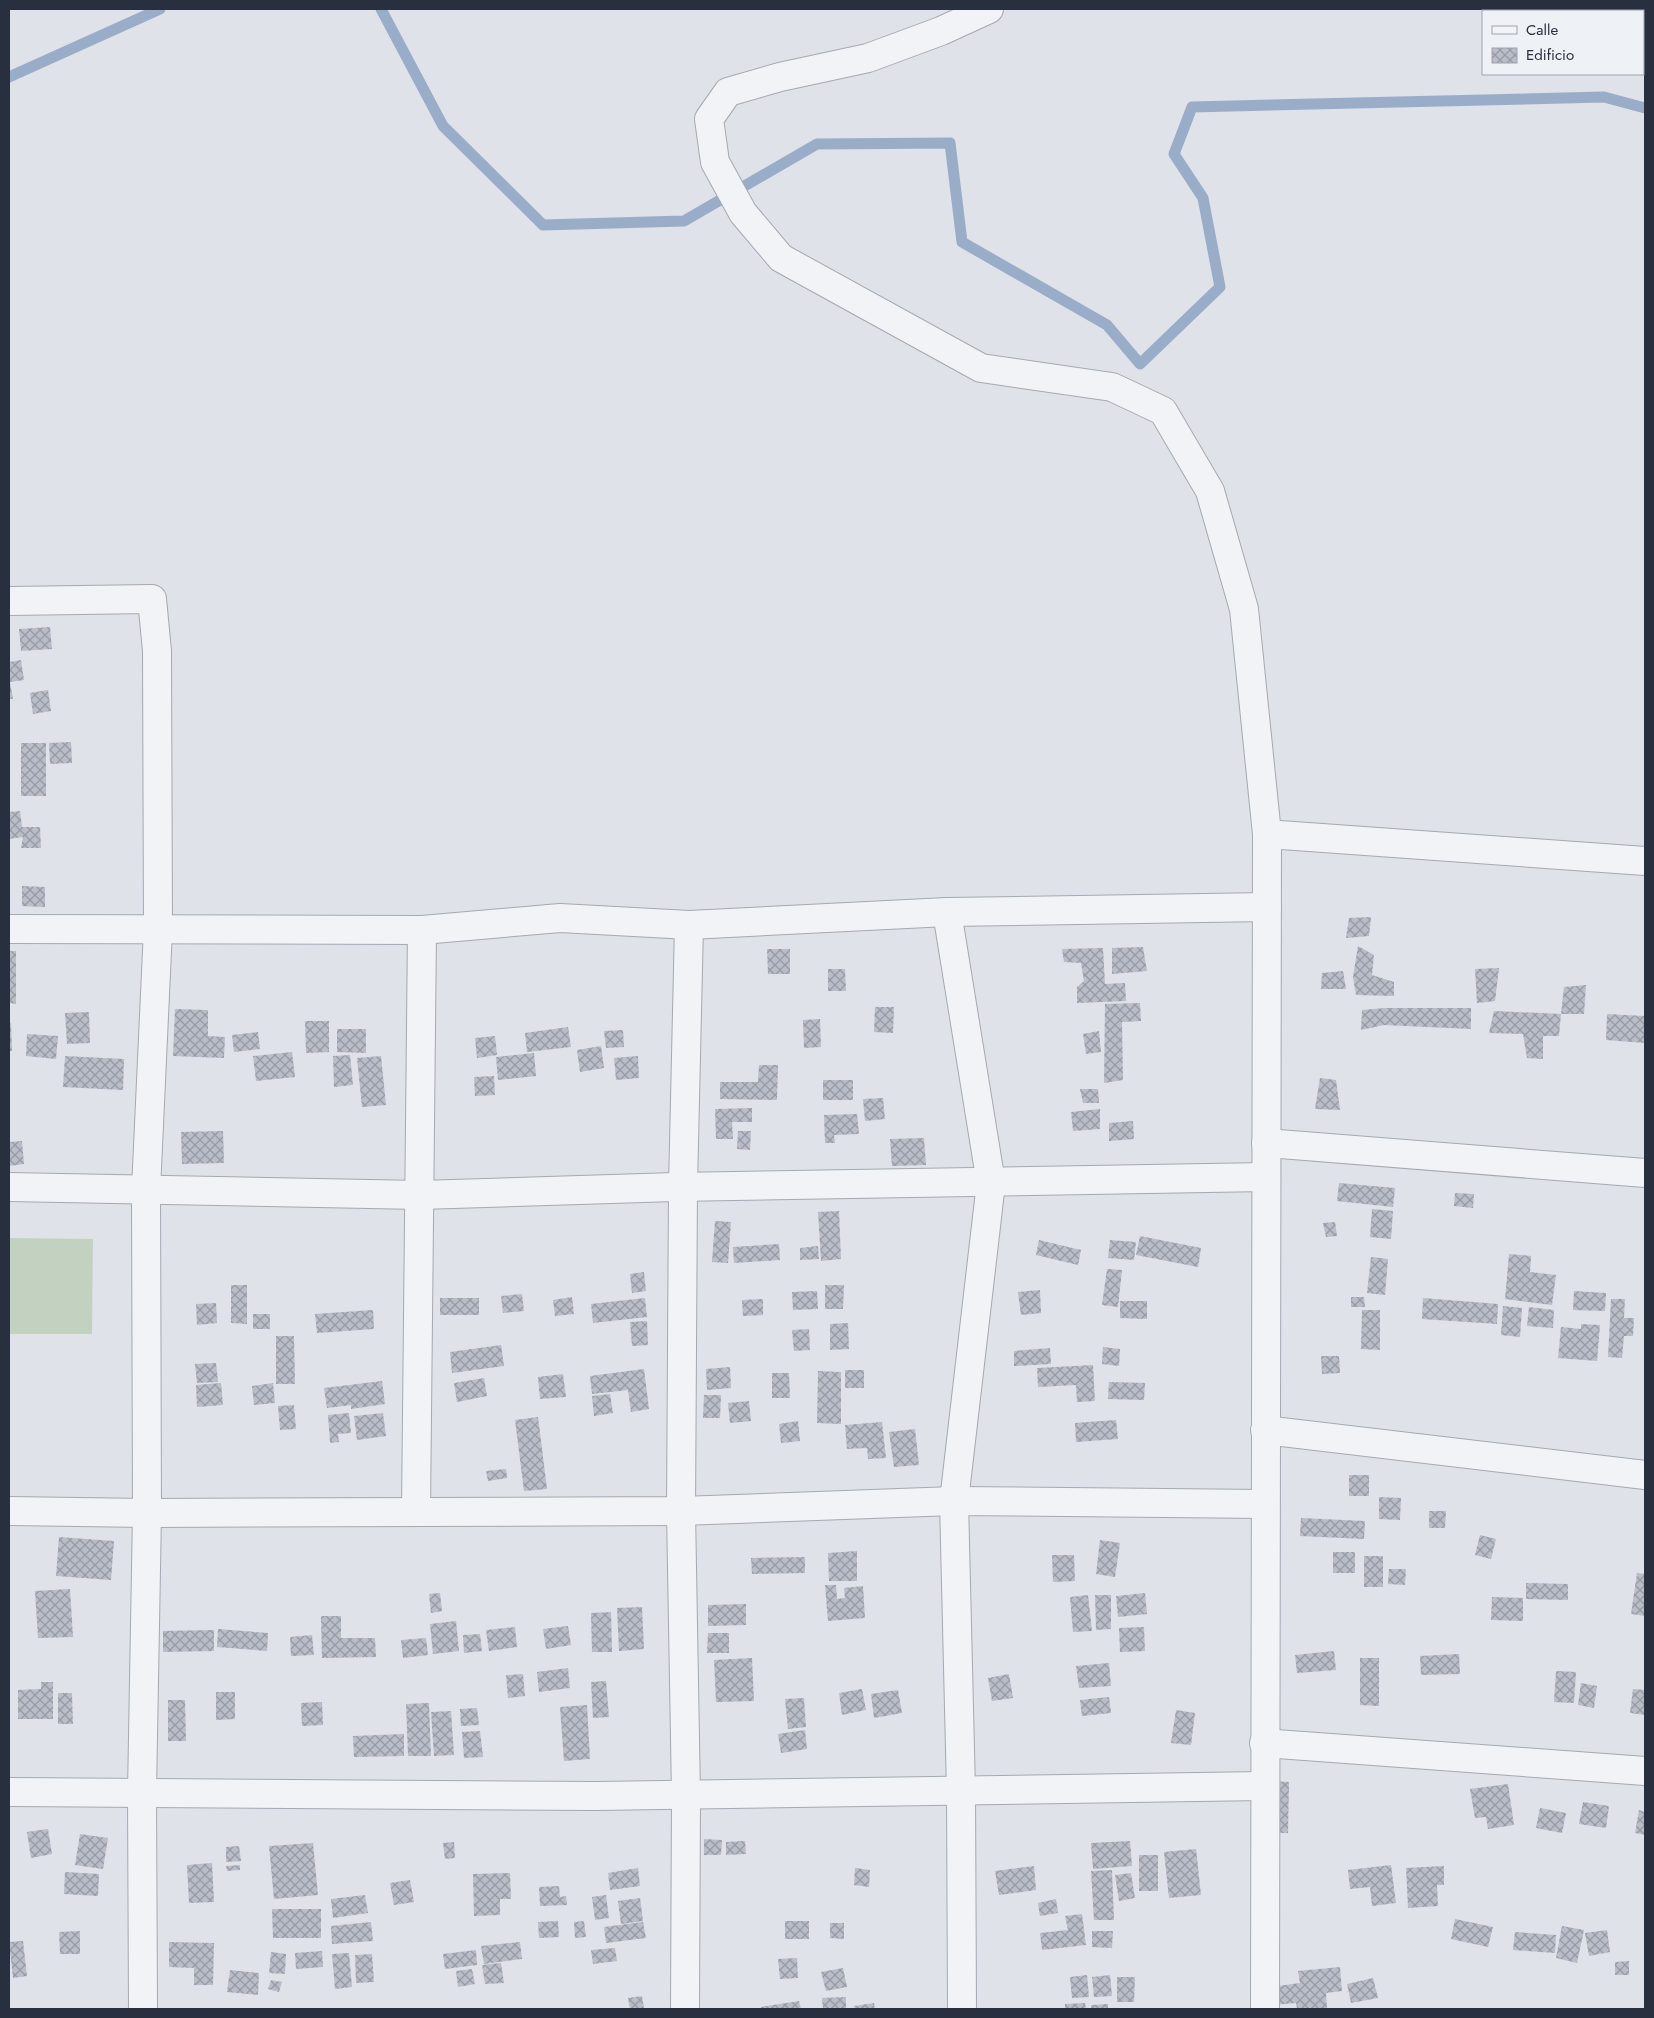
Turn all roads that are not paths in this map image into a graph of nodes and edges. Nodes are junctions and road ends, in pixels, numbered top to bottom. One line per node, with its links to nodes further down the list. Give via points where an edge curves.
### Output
1 (989, 9): 3 (street, via 868,58 728,92 709,120 714,162 743,212 781,258 981,368 1112,387 1164,411 1210,491 1244,609)
2 (9, 601): 9 (street, via 152,599 157,650)
3 (1267, 834): 4 (street); 5 (street)
4 (1645, 861)
5 (1267, 907): 6 (street); 11 (street)
6 (947, 912): 7 (street); 14 (street)
7 (689, 925): 10 (street, via 560,918); 16 (street)
8 (9, 929): 9 (street)
9 (158, 929): 10 (street); 17 (street)
10 (422, 930): 18 (street)
11 (1266, 1143): 12 (street); 13 (street)
12 (1645, 1173)
13 (1266, 1177): 14 (street); 19 (street)
14 (991, 1183): 16 (street); 21 (street)
15 (9, 1187): 17 (street)
16 (682, 1187): 18 (street); 24 (street)
17 (146, 1190): 18 (street); 26 (street)
18 (420, 1195): 25 (street)
19 (1265, 1430): 20 (street); 22 (street)
20 (1645, 1475)
21 (954, 1501): 22 (street); 24 (street); 30 (street)
22 (1265, 1504): 27 (street)
23 (9, 1511): 26 (street)
24 (681, 1511): 25 (street); 33 (street)
25 (416, 1512): 26 (street)
26 (147, 1513): 32 (street)
27 (1264, 1743): 28 (street); 29 (street)
28 (1645, 1771)
29 (1264, 1786): 30 (street); 37 (street)
30 (960, 1791): 33 (street); 36 (street)
31 (9, 1792): 32 (street)
32 (142, 1793): 33 (street); 34 (street)
33 (686, 1795): 35 (street)
34 (143, 2009)
35 (685, 2009)
36 (962, 2009)
37 (1265, 2009)

